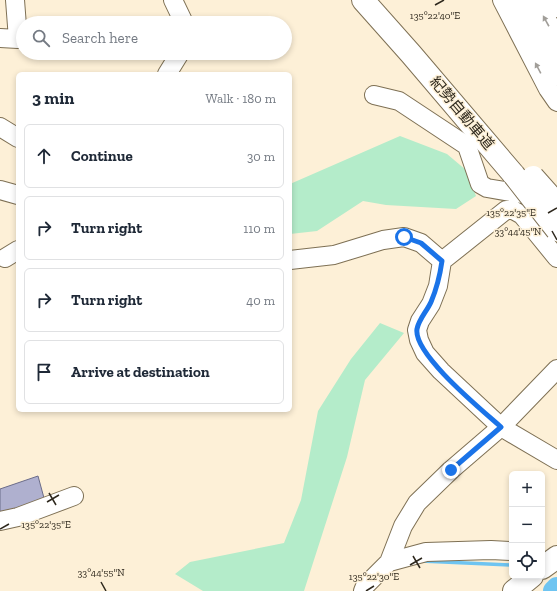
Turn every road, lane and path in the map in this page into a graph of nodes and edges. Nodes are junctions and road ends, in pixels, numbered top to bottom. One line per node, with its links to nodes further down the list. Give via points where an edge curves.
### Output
1 (15, 0): 9 (street)
2 (173, 0): 10 (street)
3 (363, 0): 21 (main road)
4 (502, 0): 18 (street, one-way to 4)
5 (516, 0): 16 (main road)
6 (534, 0): 13 (main road, one-way to 6)
7 (554, 0): 8 (main road)
8 (557, 6)
9 (16, 16)
10 (181, 16)
11 (0, 38): 12 (street)
12 (16, 39)
13 (557, 42)
14 (176, 60): 15 (street)
15 (168, 72)
16 (557, 75)
17 (374, 95): 24 (street, via 400,102 467,146 480,184 487,188)
18 (557, 102)
19 (0, 127): 20 (street)
20 (16, 137)
21 (519, 170): 25 (main road, bridge); 26 (main road, bridge)
22 (0, 190): 23 (street)
23 (16, 194)
24 (557, 201)
25 (557, 204)
26 (557, 230)
27 (557, 258): 29 (street, via 522,215 513,210 506,210)
28 (292, 260): 29 (street, via 334,255 383,240 404,237 421,243)
29 (442, 261): 31 (street, via 438,286 417,330 419,340 425,353 441,372)
30 (557, 369): 31 (street)
31 (501, 427): 32 (street); 36 (street, via 417,503 403,526)
32 (557, 460)
33 (74, 496): 34 (street)
34 (0, 521)
35 (509, 551): 36 (street, via 426,552)
36 (389, 562): 38 (street)
37 (528, 579): 39 (main road)
38 (363, 591)
39 (514, 591)

